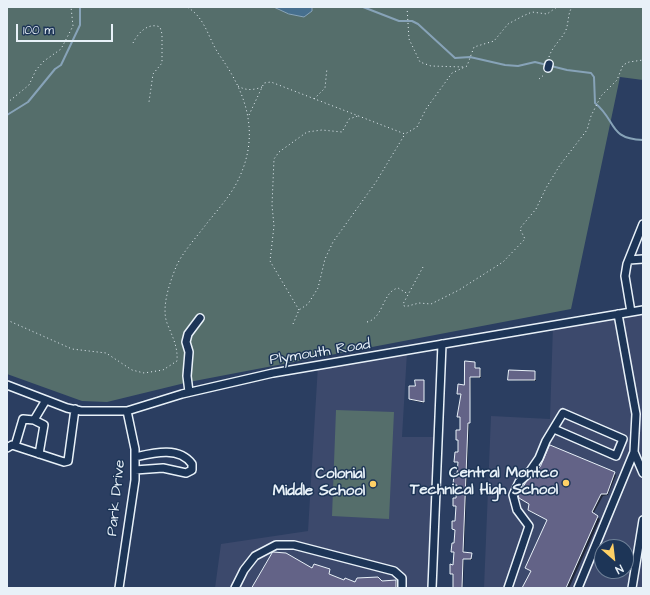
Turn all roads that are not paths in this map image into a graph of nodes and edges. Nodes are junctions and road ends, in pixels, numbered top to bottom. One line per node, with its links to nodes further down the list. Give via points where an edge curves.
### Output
1 (643, 224): 3 (street)
2 (643, 259): 3 (street)
3 (628, 260): 5 (street, via 625,276)
4 (643, 310): 5 (street, Plymouth Road)
5 (631, 312): 6 (street, Plymouth Road)
6 (618, 314): 8 (street, Plymouth Road); 16 (street, via 636,414)
7 (200, 318): 10 (street, via 188,334 186,342)
8 (442, 344): 10 (street, Plymouth Road, via 273,373); 29 (street)
9 (7, 385): 11 (street, Plymouth Road)
10 (189, 392): 13 (street, Plymouth Road)
11 (46, 400): 12 (street, Plymouth Road); 14 (street)
12 (76, 410): 13 (street, Plymouth Road); 21 (street, via 68,461)
13 (127, 411): 22 (street, Park Drive)
14 (34, 420): 18 (street, via 23,419); 21 (street, via 44,425)
15 (554, 429): 17 (street, via 563,414); 17 (street, via 616,456); 30 (street, via 539,458 519,482 513,495 517,510 529,526)
16 (635, 436): 17 (street); 20 (street)
17 (623, 439)
18 (15, 446): 19 (street); 21 (street)
19 (7, 448)
20 (634, 452): 24 (street); 31 (street)
21 (39, 454)
22 (135, 457): 23 (street, Park Drive); 23 (street, via 173,453 185,457 193,468 186,473 163,468)
23 (135, 470): 26 (street, Park Drive, via 136,480)
24 (643, 474)
25 (643, 520): 32 (street)
26 (120, 588)
27 (234, 588): 28 (street, via 255,556 276,544 294,545 394,571 402,578)
28 (402, 588)
29 (432, 588)
30 (508, 588)
31 (578, 588)
32 (632, 588)

